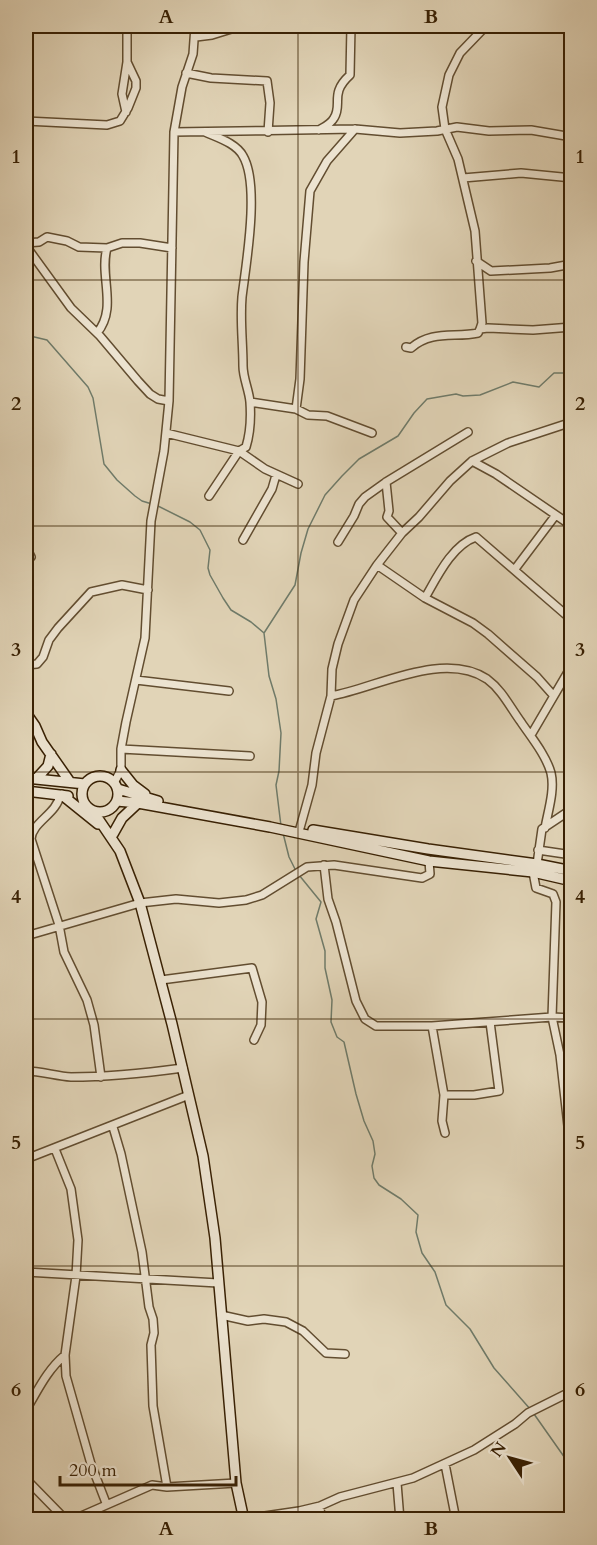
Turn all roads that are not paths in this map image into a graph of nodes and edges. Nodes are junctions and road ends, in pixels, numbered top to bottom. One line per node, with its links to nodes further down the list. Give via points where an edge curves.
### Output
1 (127, 26): 7 (street)
2 (195, 26): 6 (street)
3 (241, 26): 6 (street)
4 (351, 26): 13 (street, via 350,75 336,97 334,118)
5 (486, 26): 12 (street, via 460,53 450,75 442,107)
6 (196, 37): 8 (street)
7 (127, 62): 9 (street, via 122,94); 9 (street, via 136,81 134,97)
8 (186, 73): 14 (street); 16 (street, via 267,81)
9 (126, 112): 10 (street, via 118,123 107,125)
10 (26, 121)
11 (355, 129): 12 (street); 13 (street); 31 (street, via 327,161 310,191)
12 (445, 129): 17 (street, via 531,130); 18 (street)
13 (319, 130): 16 (street)
14 (174, 132): 15 (street); 21 (street)
15 (205, 132): 16 (street); 30 (street, via 239,151 247,168 250,222 242,316 243,371)
16 (268, 132)
17 (572, 137)
18 (463, 178): 19 (street, via 521,173); 23 (street, via 476,231)
19 (572, 178)
20 (26, 244): 22 (street, via 47,237 79,247); 27 (street, via 71,308)
21 (172, 244): 22 (street, via 122,243); 29 (street)
22 (107, 248): 27 (street, via 108,314)
23 (476, 261): 24 (street, via 491,271); 25 (street)
24 (572, 264)
25 (483, 327): 26 (street); 28 (street, via 478,333 463,336 430,336)
26 (572, 327)
27 (97, 333): 29 (street, via 150,394)
28 (406, 347)
29 (169, 401): 34 (street)
30 (250, 402): 31 (street); 36 (street, via 248,441)
31 (296, 409): 35 (street)
32 (572, 422): 37 (street, via 508,443)
33 (468, 432): 39 (street)
34 (166, 433): 36 (street); 51 (street, via 151,521)
35 (372, 434)
36 (239, 451): 38 (street); 41 (street)
37 (472, 461): 42 (street); 44 (street)
38 (276, 475): 40 (street); 45 (street)
39 (386, 482): 44 (street, via 387,517); 46 (street, via 359,504)
40 (298, 484)
41 (209, 496)
42 (555, 516): 43 (street); 50 (street)
43 (572, 526)
44 (402, 533): 49 (street)
45 (243, 540)
46 (338, 542)
47 (26, 547): 48 (street, via 31,556)
48 (26, 562)
49 (377, 565): 52 (street); 60 (street, via 347,618 332,669)
50 (515, 569): 52 (street, via 479,537 473,537 445,565); 53 (street)
51 (148, 590): 54 (street, via 122,585 91,592 49,640 37,664); 57 (street, via 145,638)
52 (425, 598): 59 (street, via 488,634)
53 (572, 620)
54 (26, 665)
55 (572, 665): 56 (street)
56 (569, 679): 59 (street)
57 (136, 680): 58 (street); 64 (street)
58 (230, 691)
59 (553, 695): 63 (street)
60 (332, 696): 63 (street, via 422,670 470,672 501,692); 83 (street)
61 (26, 713): 62 (main road)
62 (40, 735): 65 (main road); 70 (main road, via 48,740)
63 (531, 735): 82 (street, via 551,773)
64 (121, 749): 66 (street); 67 (street)
65 (51, 754): 69 (main road, via 48,766); 70 (main road)
66 (250, 756)
67 (121, 770): 71 (street); 75 (main road, via 133,785)
68 (26, 778): 69 (main road)
69 (36, 779): 70 (main road)
70 (77, 783): 71 (main road, via 97,776); 74 (main road)
71 (117, 785): 75 (main road); 76 (main road)
72 (26, 791): 73 (main road)
73 (61, 795): 74 (main road); 84 (main road); 93 (street, via 59,804 34,830 31,839)
74 (83, 799): 80 (main road)
75 (155, 800): 81 (main road)
76 (117, 801): 77 (main road); 79 (main road)
77 (138, 803): 81 (main road); 84 (main road, via 122,818)
78 (572, 809): 82 (street)
79 (109, 810): 80 (main road); 84 (main road)
80 (93, 811): 84 (main road)
81 (272, 824): 83 (main road)
82 (545, 828): 85 (street)
83 (299, 829): 87 (main road); 89 (main road)
84 (112, 836): 92 (main road)
85 (538, 850): 86 (street); 89 (street)
86 (572, 855)
87 (429, 861): 88 (street, via 430,873 422,878); 89 (main road)
88 (324, 865): 92 (street, via 307,867 262,895 246,900); 99 (street, via 328,899 361,1014 376,1026)
89 (535, 868): 90 (main road); 91 (main road); 96 (street, via 536,888 553,894 556,902)
90 (572, 872)
91 (572, 881)
92 (140, 903): 93 (street); 95 (main road)
93 (59, 925): 94 (street); 103 (street, via 64,952 92,1017)
94 (26, 936)
95 (161, 980): 100 (street, via 252,968 261,1002 261,1025); 101 (main road)
96 (552, 1017): 97 (street); 98 (street); 108 (street)
97 (572, 1018)
98 (490, 1022): 99 (street); 105 (street, via 499,1091)
99 (432, 1026): 105 (street)
100 (254, 1040)
101 (183, 1068): 103 (street); 104 (main road)
102 (26, 1071): 103 (street)
103 (101, 1077)
104 (189, 1095): 106 (street); 114 (main road, via 208,1178)
105 (444, 1095): 107 (street)
106 (113, 1126): 109 (street); 113 (street)
107 (445, 1133)
108 (572, 1138)
109 (55, 1149): 110 (street); 112 (street, via 75,1206)
110 (26, 1159)
111 (26, 1272): 112 (street)
112 (76, 1276): 113 (street); 117 (street)
113 (145, 1280): 114 (street); 124 (street, via 154,1326 153,1406)
114 (218, 1283): 115 (main road)
115 (221, 1315): 116 (street, via 248,1321 286,1322 303,1330 326,1353); 122 (main road)
116 (345, 1354)
117 (65, 1355): 119 (street, via 42,1381); 125 (street, via 69,1386)
118 (572, 1391): 120 (street)
119 (26, 1410)
120 (445, 1464): 123 (street); 132 (street)
121 (26, 1479): 128 (street)
122 (236, 1483): 124 (street); 127 (main road)
123 (397, 1483): 126 (street); 131 (street)
124 (166, 1487): 125 (street, via 152,1485)
125 (106, 1503): 129 (street)
126 (320, 1506): 127 (street); 130 (street)
127 (244, 1519)
128 (66, 1520)
129 (72, 1520)
130 (321, 1520)
131 (400, 1520)
132 (456, 1520)

